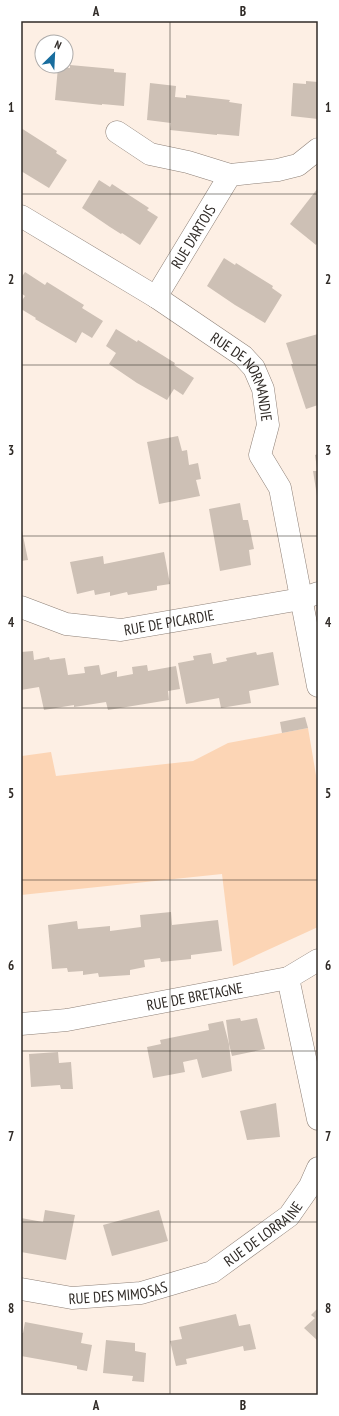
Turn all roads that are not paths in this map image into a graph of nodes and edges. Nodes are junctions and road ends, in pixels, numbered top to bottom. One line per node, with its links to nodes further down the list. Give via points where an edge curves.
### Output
1 (117, 132): 3 (street, via 150,154 188,162)
2 (318, 149): 3 (street, via 298,165)
3 (230, 176): 5 (street, RUE D'ARTOIS)
4 (21, 216): 5 (street, RUE DE NORMANDIE)
5 (156, 297): 6 (street, RUE DE NORMANDIE, via 243,356 254,368 263,389 268,425 260,455 280,488)
6 (310, 596): 7 (street, RUE DE PICARDIE, via 121,630 66,624); 8 (street, RUE DE NORMANDIE)
7 (21, 607)
8 (318, 686)
9 (318, 960): 10 (street, RUE DE BRETAGNE)
10 (288, 978): 11 (street, RUE DE BRETAGNE, via 67,1020); 12 (street)
11 (21, 1024)
12 (318, 1120)
13 (318, 1168): 14 (street, RUE DE LORRAINE, via 310,1186 289,1216)
14 (212, 1272): 15 (street, RUE DES MIMOSAS, via 141,1293 72,1298)
15 (21, 1289)

